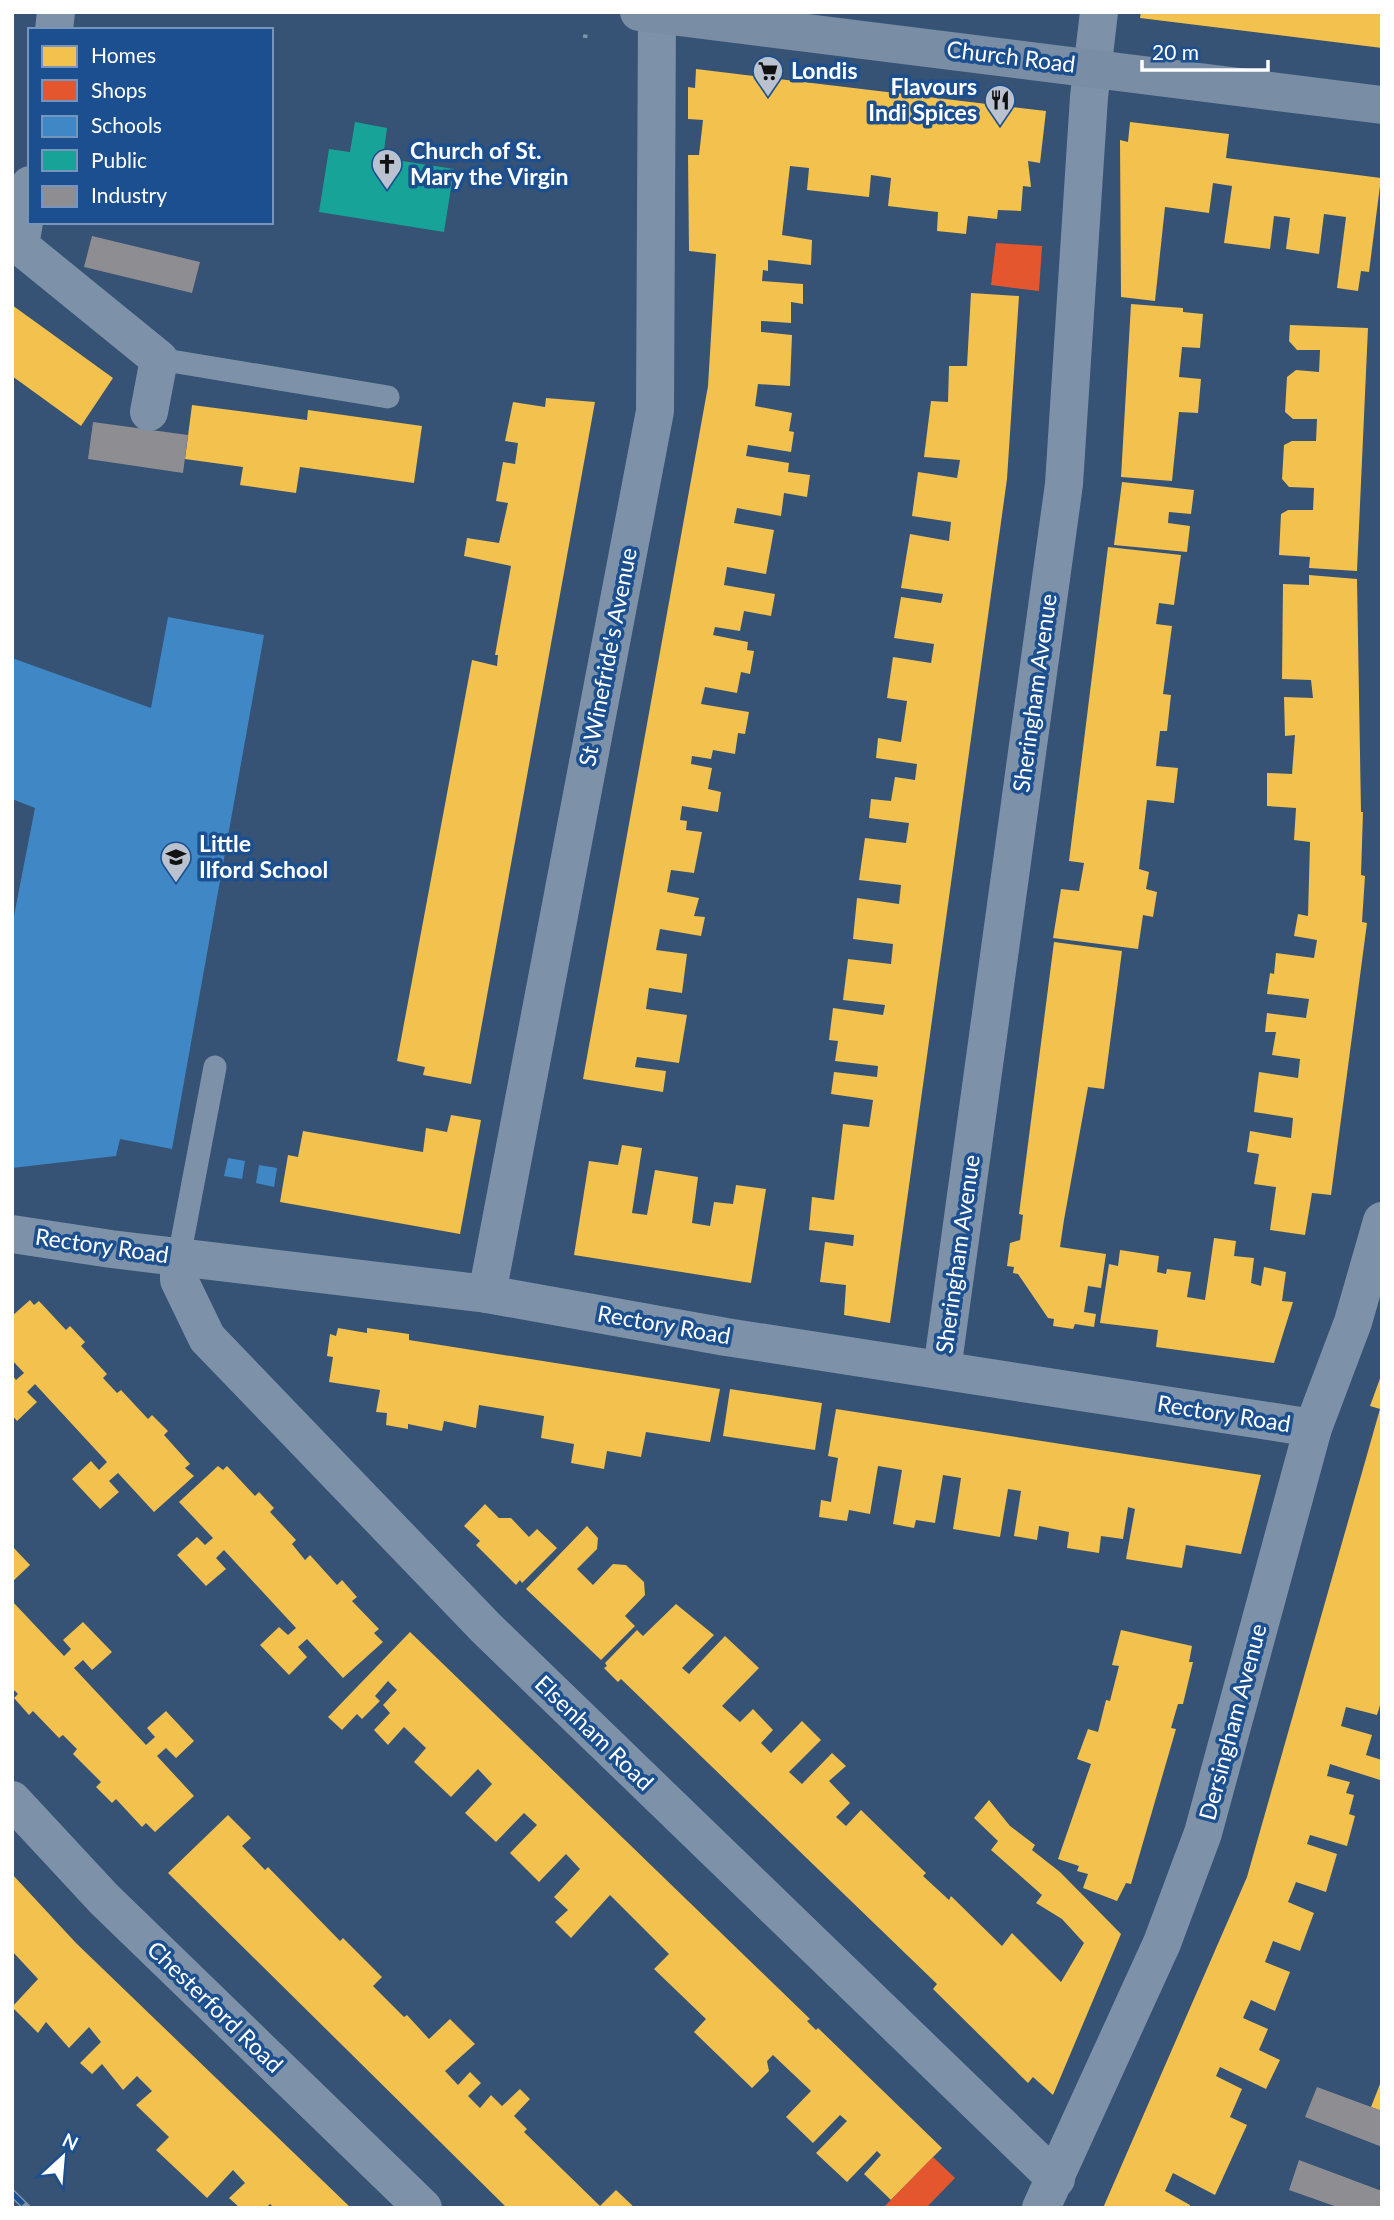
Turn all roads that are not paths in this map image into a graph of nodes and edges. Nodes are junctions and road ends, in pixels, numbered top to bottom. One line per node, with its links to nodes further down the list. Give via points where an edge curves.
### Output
1 (1099, 12): 3 (street, Sheringham Avenue)
2 (651, 13): 3 (main road, Church Road); 13 (street, St Winefride's Avenue, via 655,411)
3 (1092, 66): 4 (main road, Church Road); 15 (street, Sheringham Avenue, via 1064,484)
4 (1382, 104)
5 (28, 197): 6 (street, via 20,246)
6 (159, 359): 7 (lane); 8 (street)
7 (388, 397)
8 (149, 412)
9 (215, 1067): 12 (lane)
10 (1382, 1222): 14 (street, Dersingham Avenue)
11 (12, 1234): 12 (street, Rectory Road)
12 (179, 1257): 13 (street, Rectory Road); 18 (street, Elsenham Road, via 179,1280 207,1338 486,1628)
13 (487, 1294): 15 (street, Rectory Road)
14 (1367, 1327): 16 (street, Dersingham Avenue)
15 (942, 1370): 16 (street, Rectory Road)
16 (1313, 1428): 18 (street, Dersingham Avenue, via 1203,1833 1162,1943)
17 (12, 1800): 19 (street, Chesterford Road, via 104,1899)
18 (1048, 2193)
19 (423, 2208)

